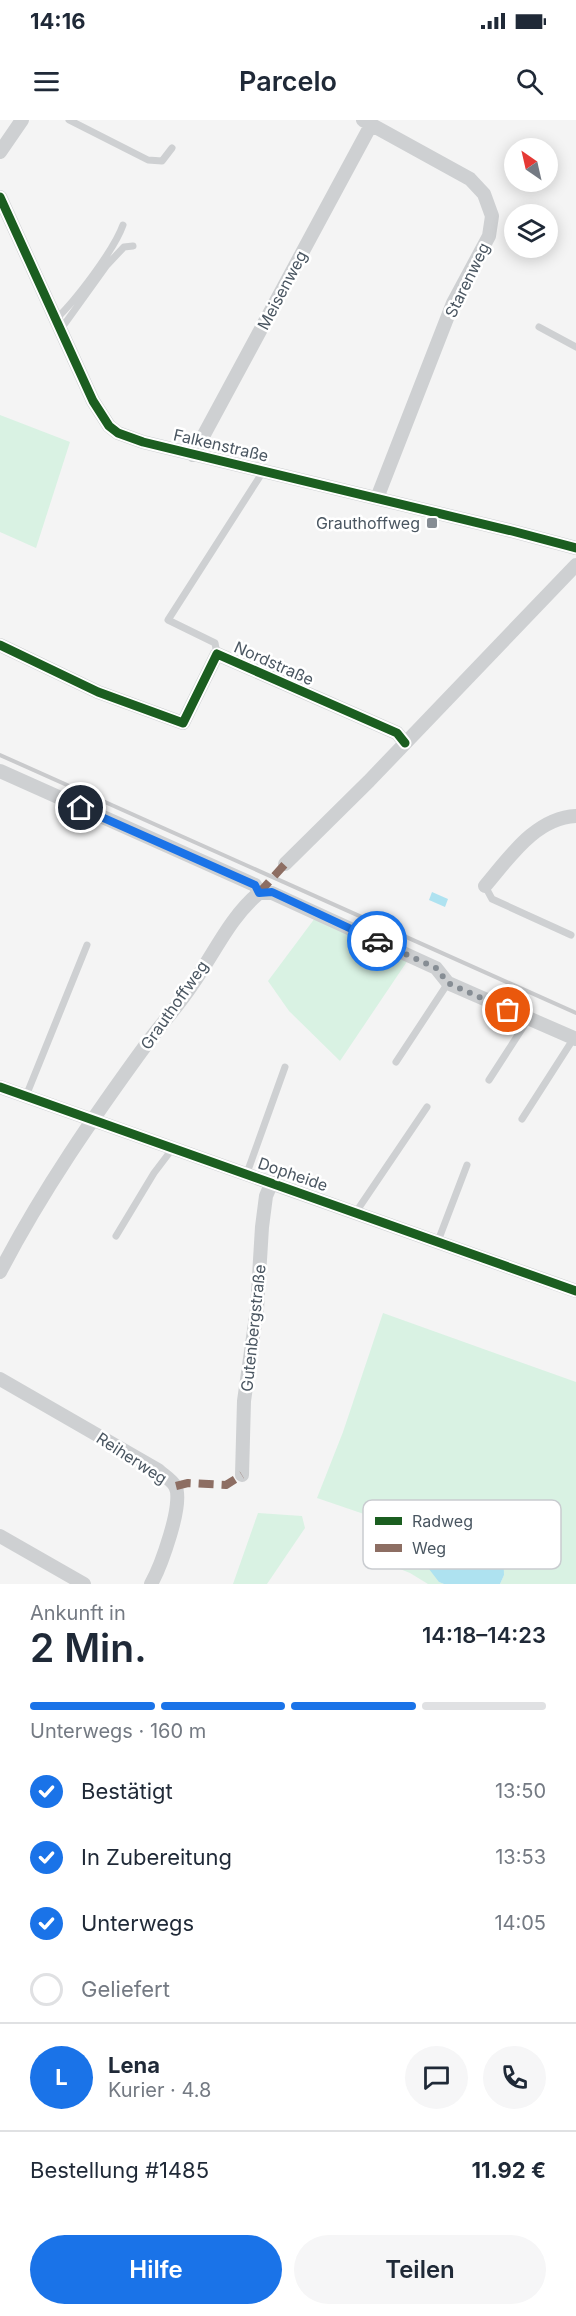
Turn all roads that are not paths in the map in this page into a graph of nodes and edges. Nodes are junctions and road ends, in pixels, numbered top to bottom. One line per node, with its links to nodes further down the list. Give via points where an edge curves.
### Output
1 (22, 120): 5 (street)
2 (69, 120): 4 (lane, via 148,160 162,160)
3 (367, 123): 12 (street, Meisenweg); 14 (street, Starenweg, via 470,179 484,194 492,216 489,236 453,303)
4 (172, 148)
5 (0, 152)
6 (0, 197): 9 (street, Falkenstraße)
7 (123, 225): 9 (lane)
8 (133, 246): 9 (lane, via 124,247)
9 (58, 324): 12 (street, Falkenstraße, via 109,426 129,437)
10 (538, 327): 11 (lane)
11 (576, 347)
12 (193, 456): 13 (street, Falkenstraße)
13 (264, 470): 14 (street, Falkenstraße); 18 (lane, via 168,620 215,643)
14 (377, 498): 15 (street, Falkenstraße)
15 (576, 548)
16 (576, 566): 19 (street)
17 (0, 645): 18 (street, Nordstraße, via 99,692 183,723)
18 (216, 654): 19 (street, Nordstraße, via 397,733)
19 (405, 742): 22 (street)
20 (0, 771): 24 (street, via 255,885)
21 (576, 816): 23 (street, via 546,824 528,837)
22 (285, 864)
23 (485, 886): 25 (lane, via 492,900)
24 (259, 893): 27 (street, via 272,892 436,968); 37 (street, Grauthoffweg, via 250,900)
25 (572, 935)
26 (87, 945): 34 (lane)
27 (448, 983): 28 (street); 30 (lane)
28 (529, 1018): 29 (street); 32 (lane)
29 (575, 1039): 36 (lane)
30 (396, 1062)
31 (285, 1067): 40 (lane)
32 (489, 1080)
33 (0, 1087): 34 (street, Dopheide)
34 (26, 1096): 37 (street, Dopheide)
35 (427, 1107): 42 (lane)
36 (522, 1119)
37 (92, 1120): 38 (street, Dopheide); 45 (street, Grauthoffweg)
38 (173, 1148): 40 (street, Dopheide); 43 (lane)
39 (467, 1165): 44 (lane)
40 (247, 1173): 41 (street, Dopheide)
41 (272, 1182): 42 (street, Dopheide); 48 (street, Gutenbergstraße, via 262,1227 257,1309 244,1401)
42 (356, 1212): 44 (street, Dopheide)
43 (116, 1236)
44 (438, 1241): 46 (street, Dopheide)
45 (0, 1272)
46 (576, 1291)
47 (0, 1379): 51 (street, Reiherweg, via 158,1470 176,1486 178,1500 171,1532)
48 (242, 1475)
49 (0, 1536): 50 (street)
50 (84, 1584)
51 (151, 1584)

